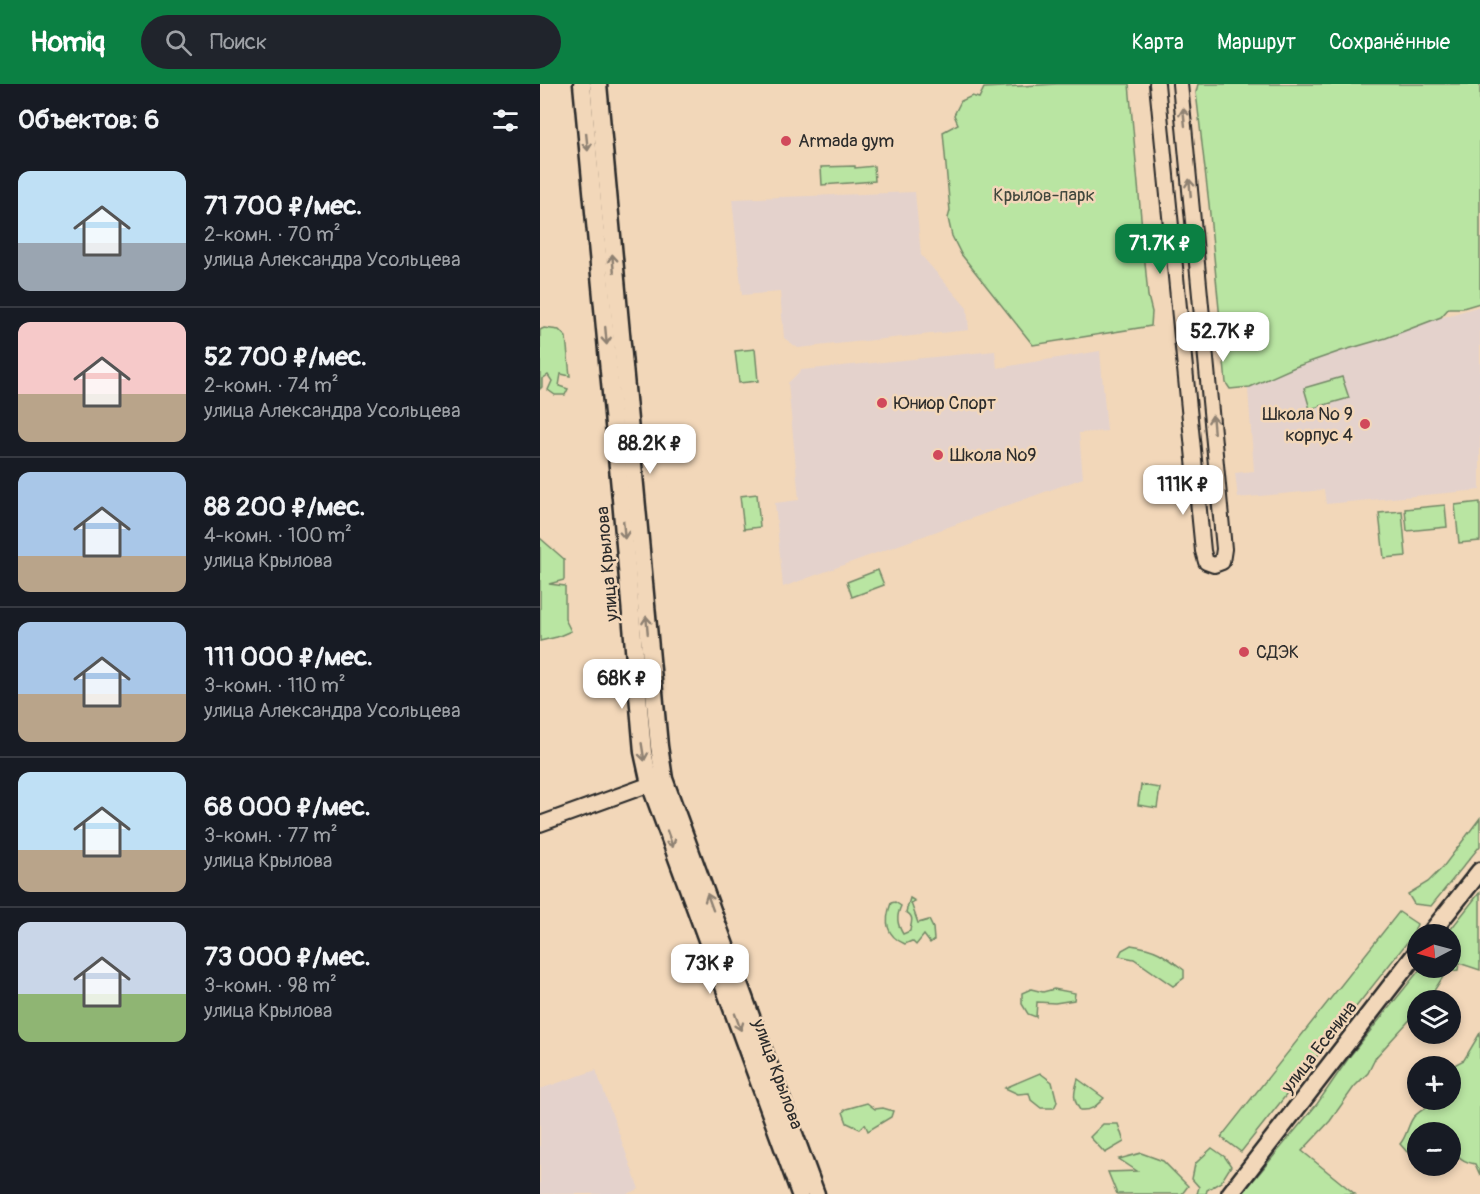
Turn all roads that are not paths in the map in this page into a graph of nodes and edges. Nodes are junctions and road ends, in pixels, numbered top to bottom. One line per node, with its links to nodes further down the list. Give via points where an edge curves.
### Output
1 (582, 84): 5 (main road, улица Крылова, one-way to 5, via 643,753)
2 (598, 84): 5 (main road, улица Крылова, one-way to 2, via 655,711)
3 (1157, 84): 4 (street, one-way to 4, via 1203,551 1206,562 1214,565 1222,562 1224,549)
4 (1180, 84)
5 (657, 781): 6 (street); 10 (main road, улица Крылова, one-way to 10); 11 (main road, улица Крылова, one-way to 5)
6 (540, 824)
7 (1480, 871): 8 (main road)
8 (1438, 924)
9 (1407, 965): 12 (main road, улица Есенина)
10 (800, 1194)
11 (816, 1194)
12 (1230, 1194)

